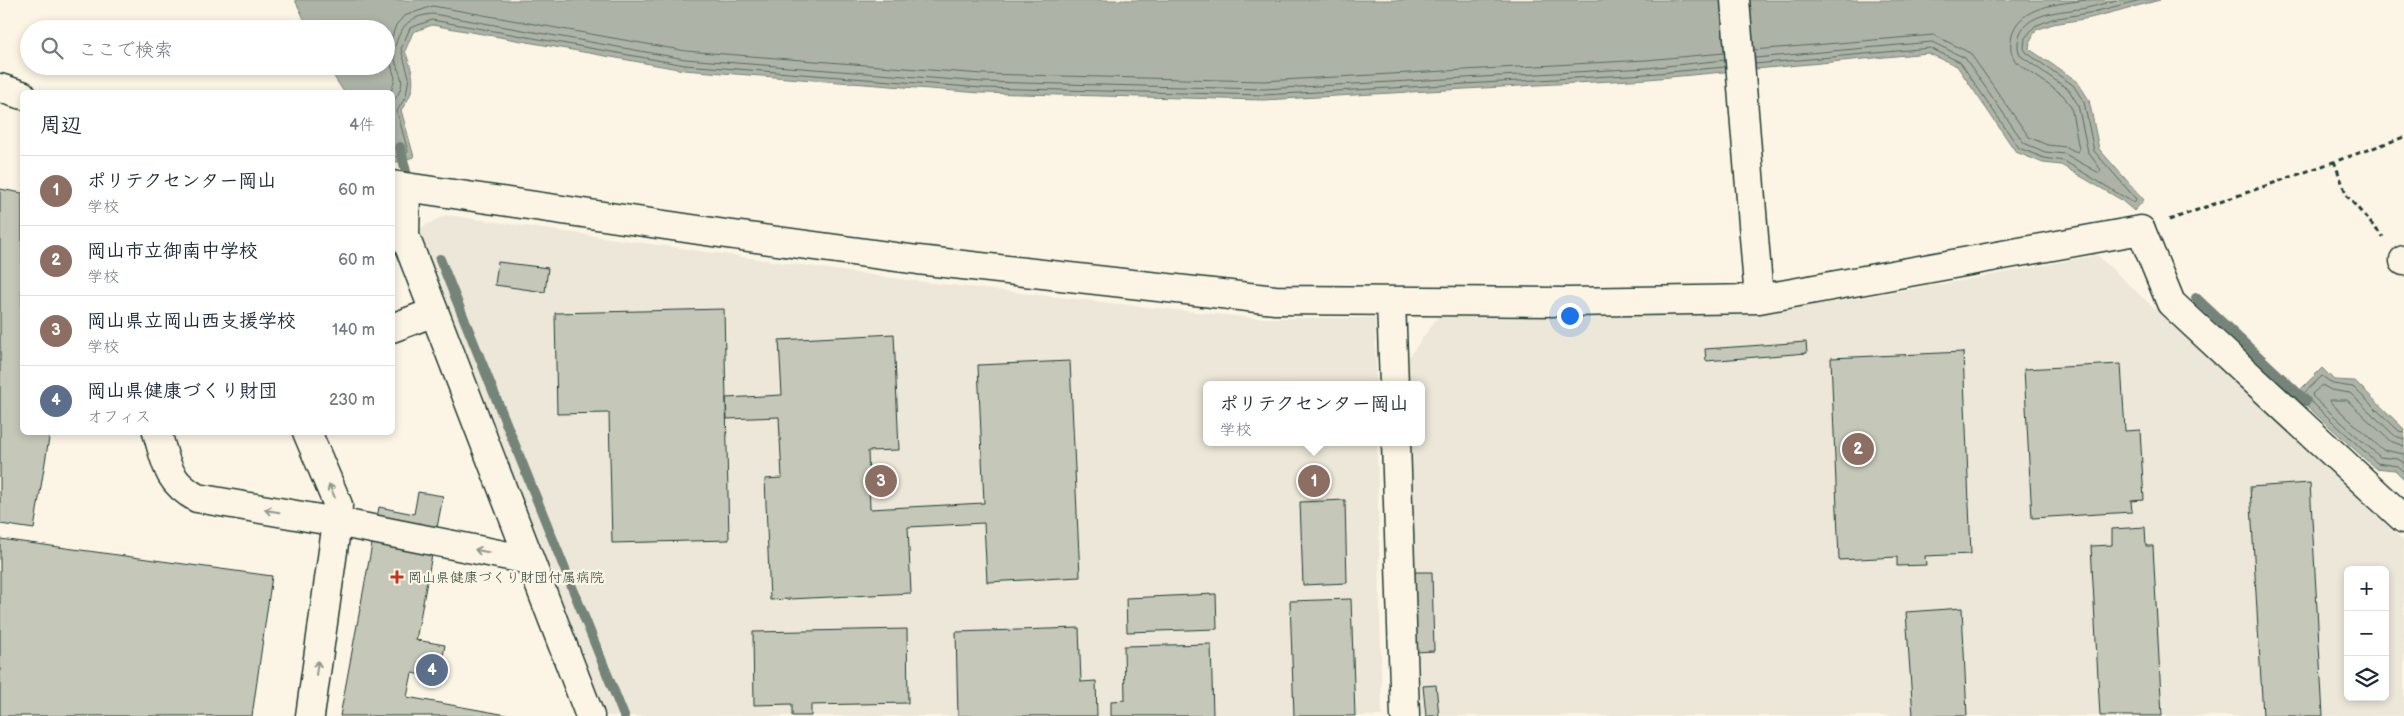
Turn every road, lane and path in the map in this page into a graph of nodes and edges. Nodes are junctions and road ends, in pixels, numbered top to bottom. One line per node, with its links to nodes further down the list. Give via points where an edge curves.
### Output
1 (1735, 0): 9 (street)
2 (0, 88): 3 (street)
3 (20, 94)
4 (2404, 138): 5 (path)
5 (2334, 161): 7 (path); 8 (path, via 2347,196)
6 (399, 186): 10 (street, via 918,260 1275,300); 11 (street, via 405,236)
7 (2140, 230): 9 (street); 17 (street, via 2171,303)
8 (2383, 238)
9 (1759, 299): 10 (street)
10 (1391, 301): 13 (street)
11 (434, 312): 12 (street); 19 (street)
12 (395, 327)
13 (1394, 381)
14 (158, 435): 18 (street, one-way to 14, via 197,498 182,490 171,477)
15 (308, 435): 18 (street, one-way to 15, via 338,505)
16 (1396, 446): 22 (street)
17 (2404, 519)
18 (337, 522): 19 (street, one-way to 18); 20 (street, one-way to 18)
19 (530, 560): 21 (street)
20 (310, 716)
21 (590, 716)
22 (1405, 716)

